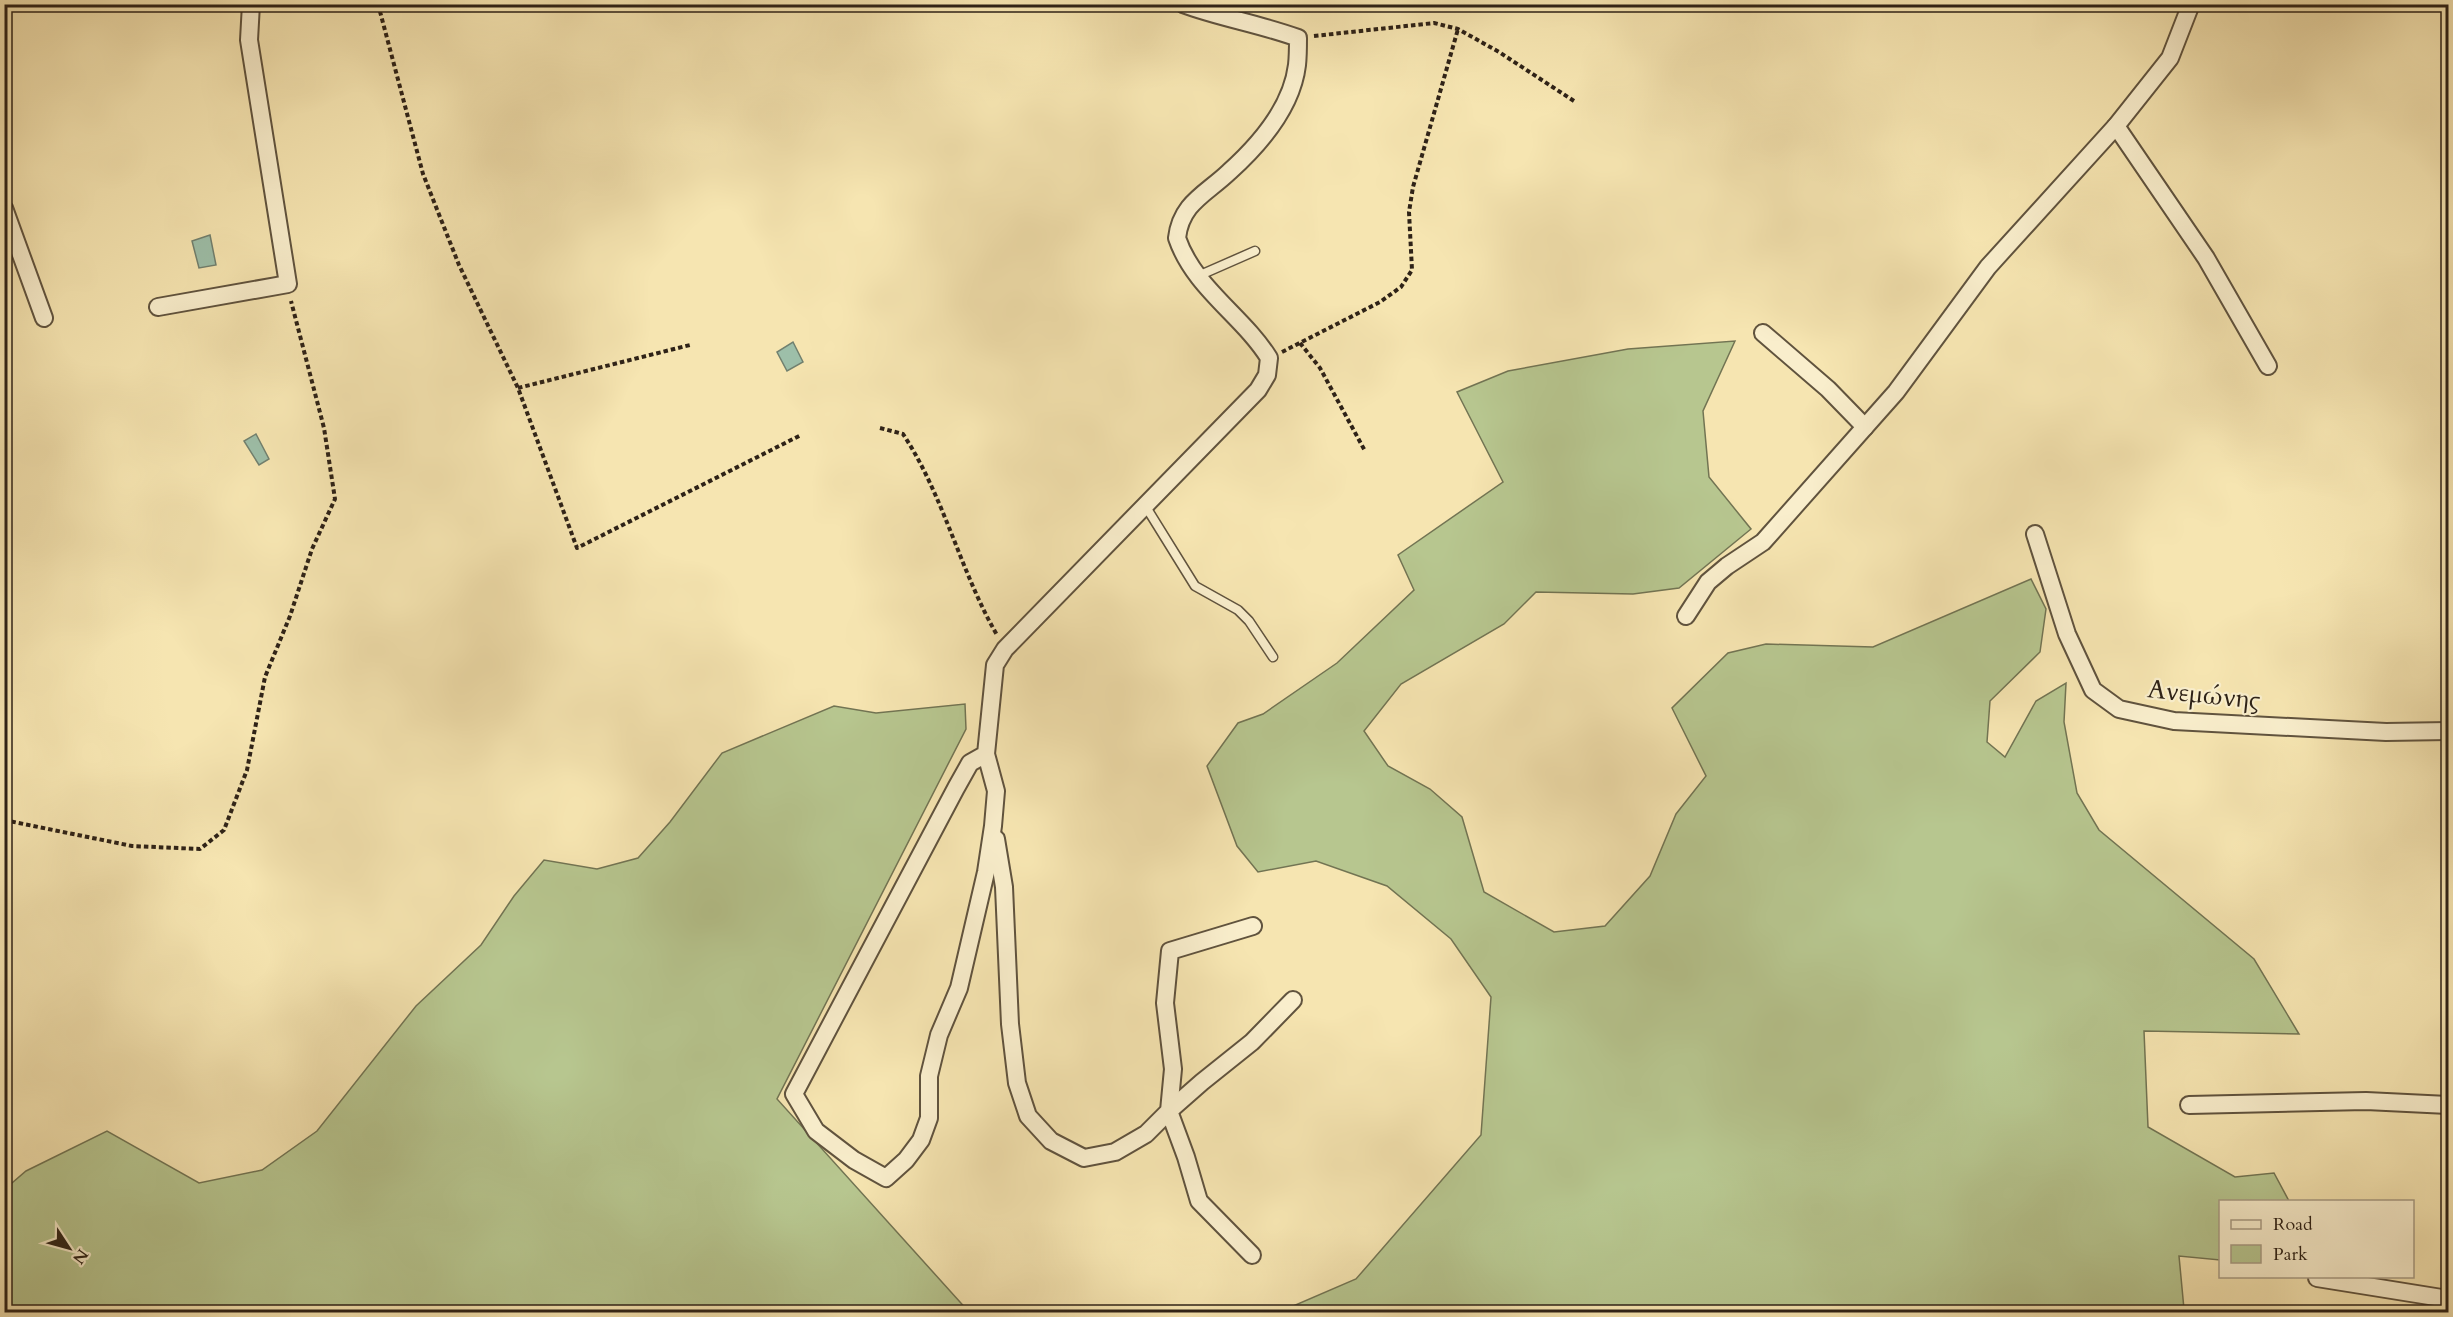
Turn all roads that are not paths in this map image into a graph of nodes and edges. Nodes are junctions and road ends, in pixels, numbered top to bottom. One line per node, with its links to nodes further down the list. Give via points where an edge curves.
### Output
1 (251, 4): 8 (street, via 249,40 288,284)
2 (1183, 4): 7 (street, via 1298,38 1297,67 1286,100 1266,134 1184,213 1177,238)
3 (2191, 4): 4 (street, via 2170,58)
4 (2116, 126): 11 (street, via 2206,258); 12 (street, via 1988,267 1896,392)
5 (4, 208): 9 (street)
6 (1255, 250): 7 (lane)
7 (1198, 276): 13 (street, via 1261,345 1269,358 1267,375 1258,390)
8 (158, 307)
9 (44, 318)
10 (1763, 333): 12 (street)
11 (2268, 366)
12 (1864, 427): 15 (street, via 1763,542 1708,582)
13 (1146, 507): 16 (lane, via 1195,586 1238,610); 18 (street, via 1005,649 995,665)
14 (2035, 534): 17 (street, Ανεμώνης, via 2067,634 2093,690 2119,710 2174,721 2386,732)
15 (1686, 616)
16 (1273, 657)
17 (2448, 731)
18 (986, 754): 19 (street, via 996,791); 19 (street, via 970,763 794,1094 816,1131 886,1178 921,1140 929,1118 929,1077 939,1035 959,988)
19 (993, 826): 24 (street, via 1004,887 1010,1024 1017,1083 1028,1116 1051,1141 1084,1158 1115,1152 1146,1134)
20 (1253, 927): 24 (street, via 1170,951 1165,1003 1173,1069)
21 (1293, 1000): 24 (street, via 1252,1042)
22 (2188, 1105): 23 (street, via 2366,1101)
23 (2448, 1105)
24 (1169, 1111): 25 (street, via 1199,1201)
25 (1252, 1255)
26 (2317, 1278): 27 (street)
27 (2448, 1299)

